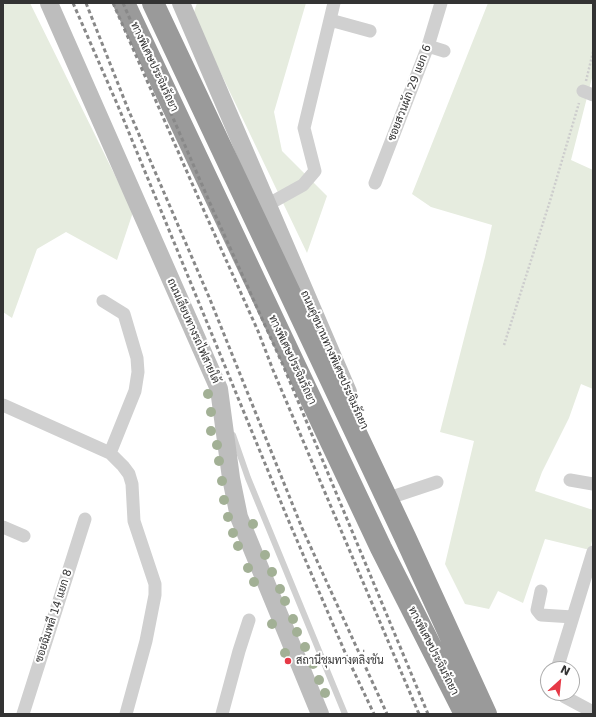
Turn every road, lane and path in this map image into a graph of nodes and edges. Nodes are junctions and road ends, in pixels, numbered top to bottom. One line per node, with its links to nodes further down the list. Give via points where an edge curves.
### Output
1 (50, 3): 17 (main road, ถนนเลียบทางรถไฟสายใต้)
2 (124, 3): 39 (highway, ทางพิเศษประจิมรัถยา, via 381,548)
3 (153, 3): 40 (highway, ทางพิเศษประจิมรัถยา)
4 (181, 3): 14 (main road, ถนนคู่ขนานทางพิเศษประจิมรัถยา)
5 (334, 3): 7 (street)
6 (441, 3): 9 (street, ซอยสวนผัก 29 แยก 6)
7 (330, 20): 8 (street); 14 (street, via 304,128 315,171 303,185)
8 (370, 31)
9 (428, 46): 10 (street); 13 (street, ซอยสวนผัก 29 แยก 6)
10 (444, 51)
11 (593, 52): 12 (path)
12 (588, 93): 16 (path)
13 (376, 183)
14 (267, 205): 23 (main road, ถนนคู่ขนานทางพิเศษประจิมรัถยา)
15 (104, 301): 19 (street, via 124,314 137,358 138,372 135,391)
16 (504, 345)
17 (219, 389): 37 (main road, ถนนเลียบทางรถไฟสายใต้, via 231,478 240,517); 38 (lane, via 248,478)
18 (3, 405): 19 (street)
19 (110, 453): 35 (street, via 123,466 132,484 134,521 151,572 155,595 146,641)
20 (570, 480): 22 (street)
21 (437, 482): 23 (street)
22 (593, 484)
23 (395, 496): 41 (main road, ถนนคู่ขนานทางพิเศษประจิมรัถยา)
24 (85, 519): 34 (street, ซอยฉิมพลี 14 แยก 8)
25 (3, 527): 26 (street)
26 (24, 536)
27 (593, 552): 29 (street)
28 (541, 591): 29 (street, via 537,610 542,615)
29 (573, 617): 31 (street)
30 (249, 620): 36 (street)
31 (559, 661)
32 (572, 701): 33 (street)
33 (593, 712)
34 (23, 714)
35 (126, 714)
36 (222, 714)
37 (320, 714)
38 (345, 714)
39 (465, 714)
40 (486, 714)
41 (493, 714)

